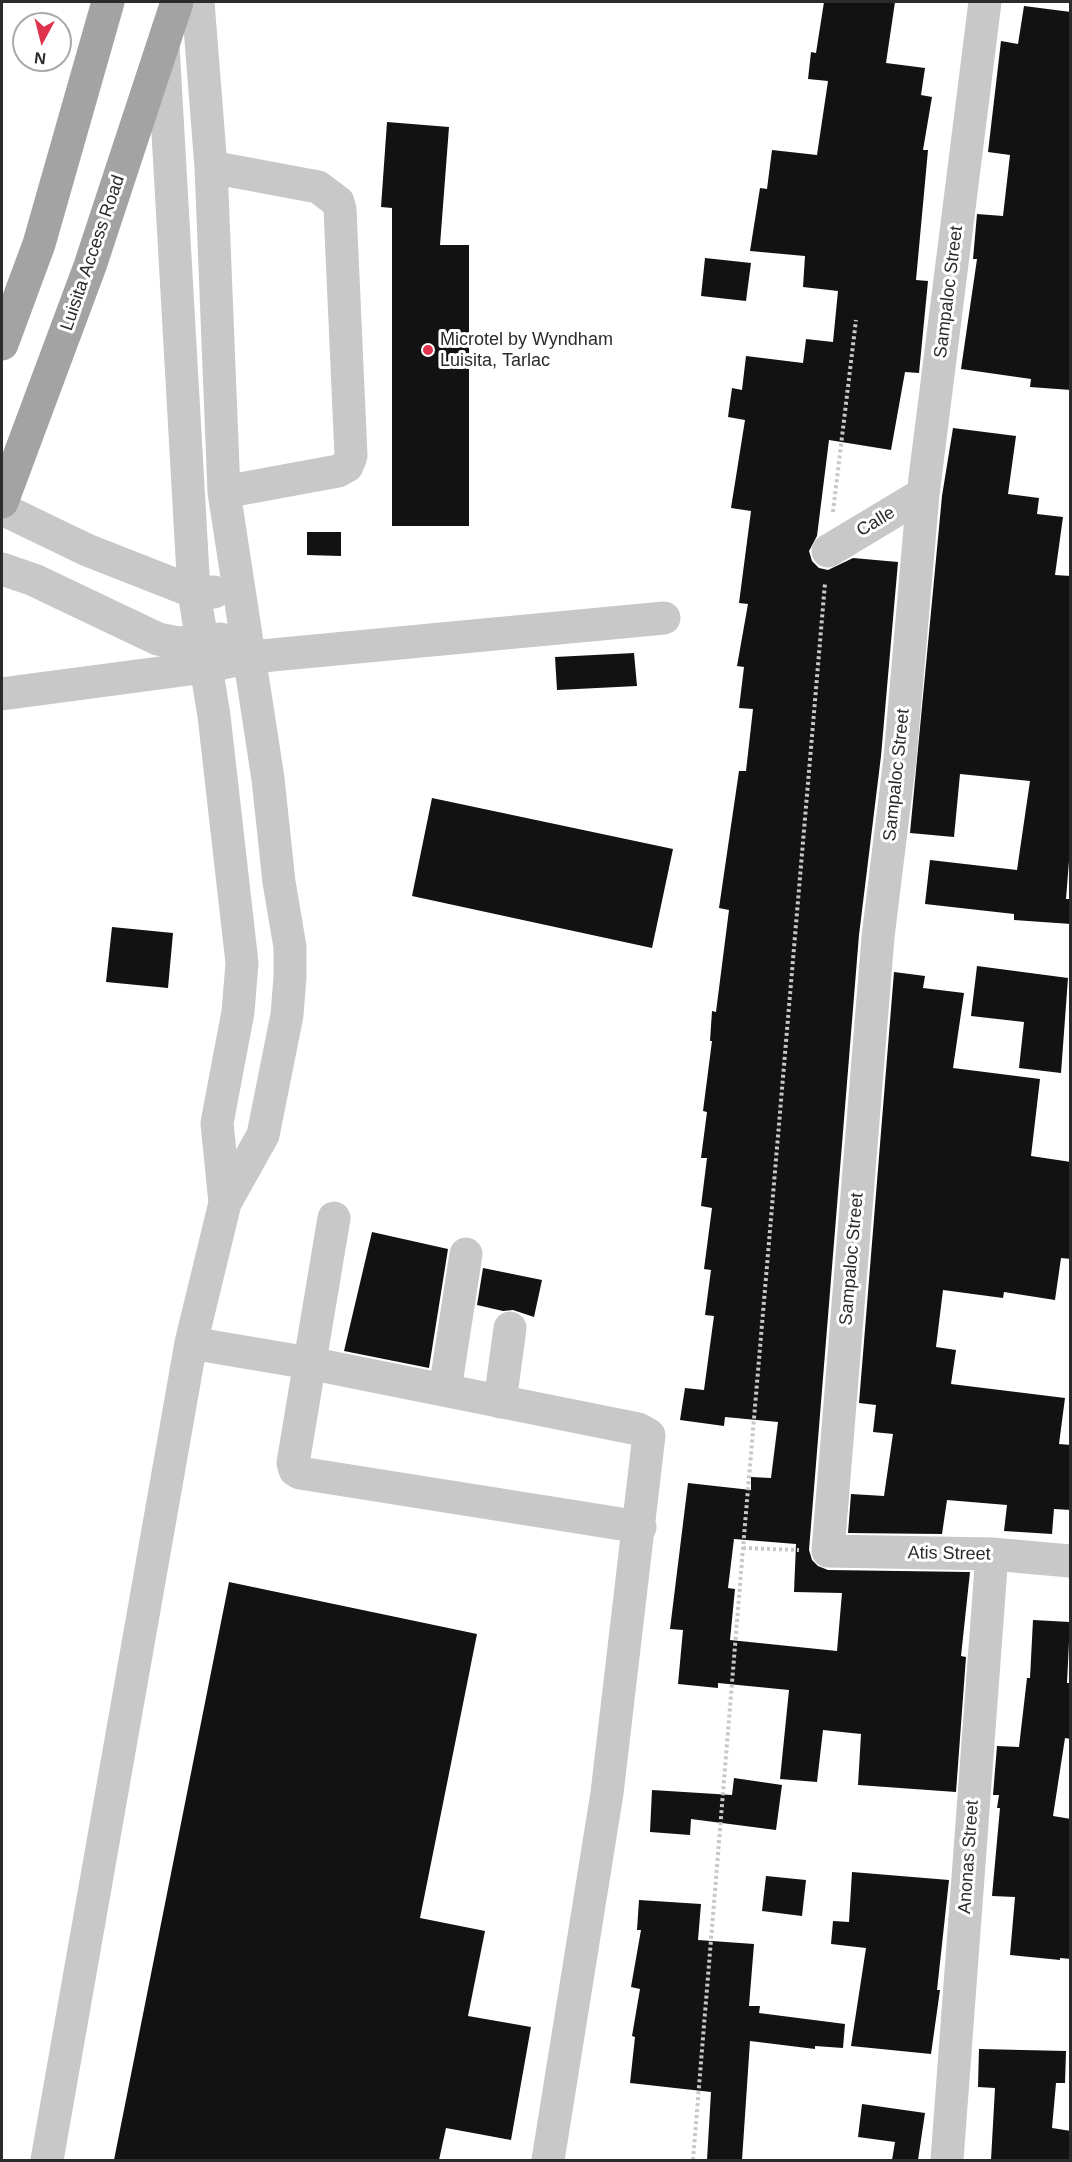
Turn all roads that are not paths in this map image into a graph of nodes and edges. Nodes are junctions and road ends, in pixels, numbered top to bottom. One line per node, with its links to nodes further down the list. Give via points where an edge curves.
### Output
1 (108, 2): 7 (main road, via 39,244)
2 (177, 2): 5 (main road, Luisita Access Road)
3 (198, 2): 6 (street)
4 (985, 2): 9 (street, Sampaloc Street)
5 (163, 45): 10 (main road, Luisita Access Road, via 86,276); 14 (street)
6 (211, 167): 8 (street); 8 (street, via 318,187 338,202 351,456 338,471)
7 (2, 344)
8 (224, 492): 15 (street)
9 (923, 494): 12 (street, Calle); 29 (street, Sampaloc Street, via 900,758 878,938)
10 (2, 502)
11 (2, 509): 14 (street, via 87,550)
12 (828, 551)
13 (2, 569): 18 (street)
14 (194, 592): 15 (street); 18 (street)
15 (240, 593): 17 (street)
16 (664, 618): 17 (street)
17 (249, 646): 18 (street); 20 (street, via 290,947 290,977 288,1015 263,1135)
18 (203, 655): 19 (street); 20 (street, via 223,786 242,963 238,1012 217,1123)
19 (2, 694)
20 (225, 1203): 24 (street)
21 (334, 1218): 25 (street)
22 (466, 1254): 26 (street)
23 (510, 1328): 27 (street)
24 (191, 1343): 25 (street); 32 (street)
25 (309, 1363): 26 (street); 28 (street, via 293,1463 300,1473)
26 (445, 1390): 27 (street)
27 (500, 1402): 28 (street, via 638,1429 649,1435)
28 (640, 1527): 33 (street, via 607,1793)
29 (828, 1551): 30 (street, Atis Street)
30 (992, 1554): 31 (street, Atis Street); 34 (street, Anonas Street)
31 (1071, 1561)
32 (47, 2160)
33 (548, 2160)
34 (946, 2160)

